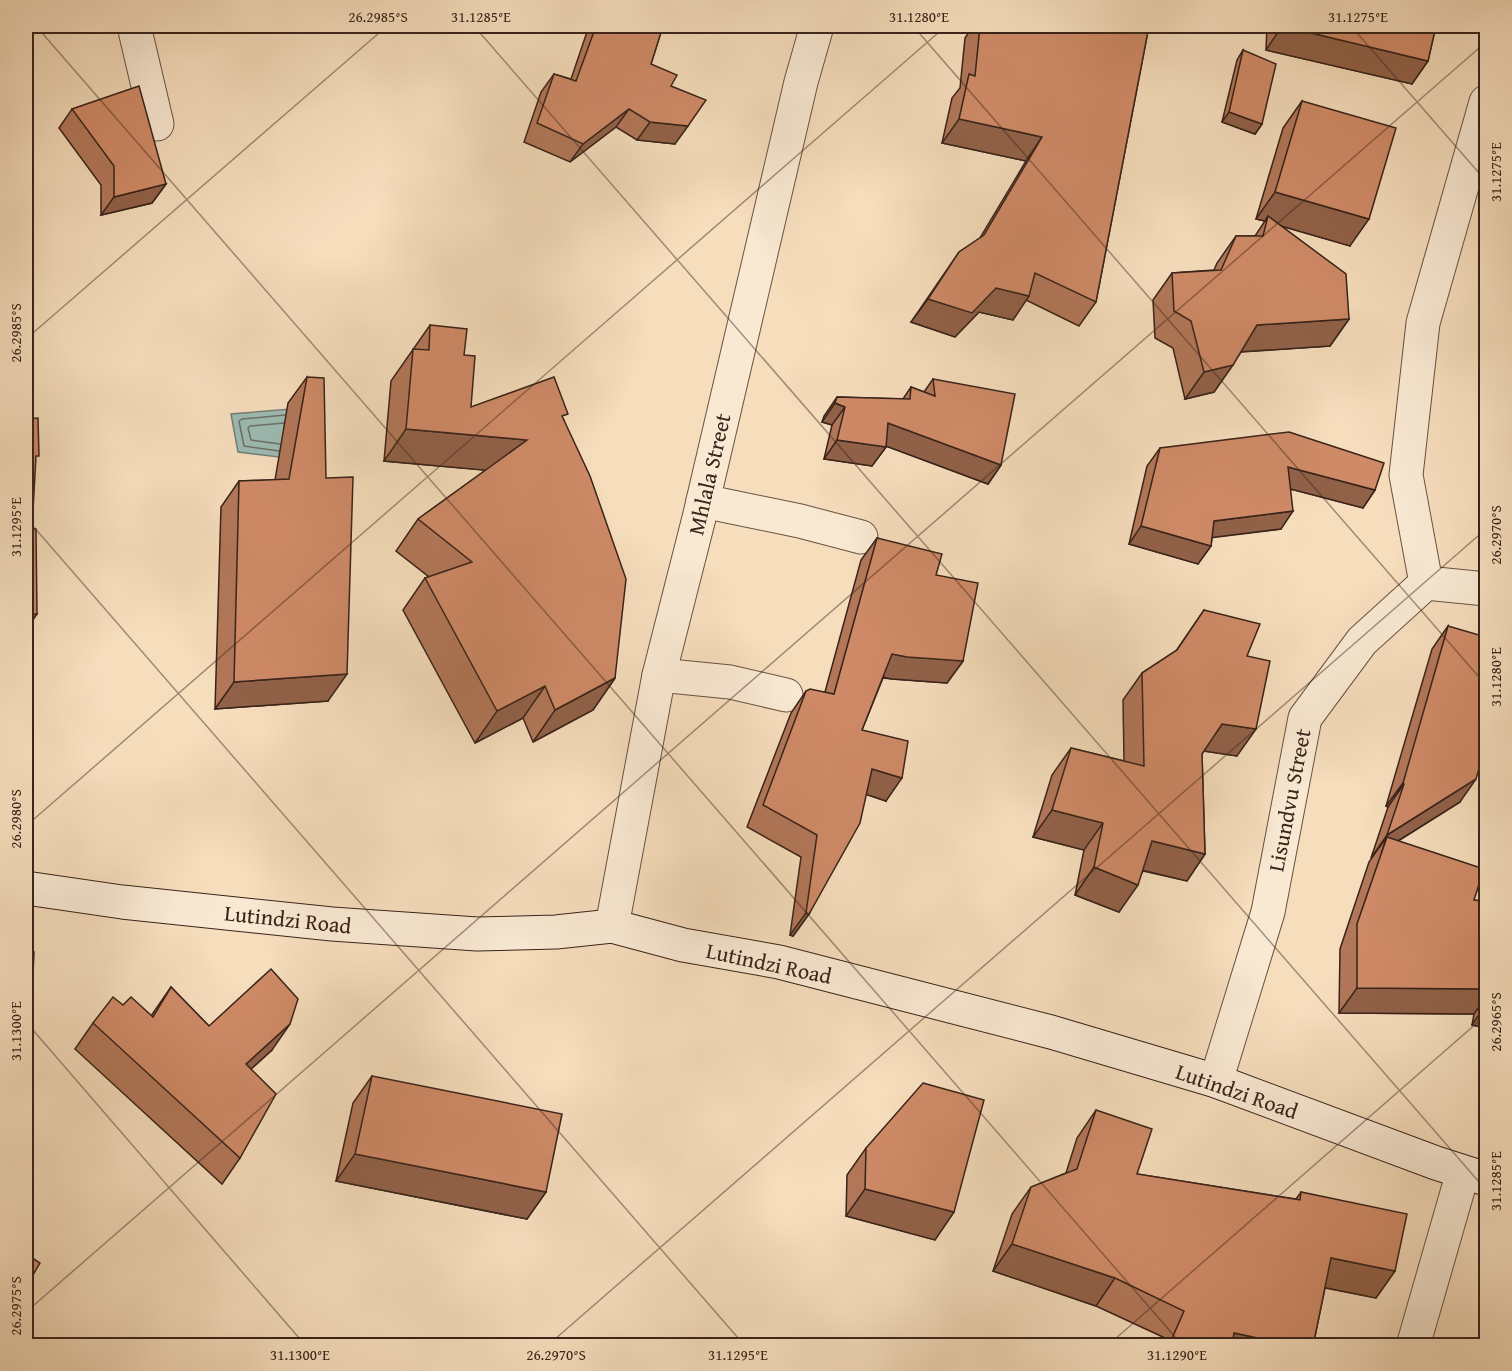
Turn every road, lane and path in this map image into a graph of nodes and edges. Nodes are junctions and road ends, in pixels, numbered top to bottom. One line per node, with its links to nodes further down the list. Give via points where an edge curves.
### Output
1 (134, 26): 4 (street)
2 (817, 26): 5 (street, Mhlala Street)
3 (1486, 102): 7 (street, via 1423,322 1406,476)
4 (157, 124)
5 (703, 501): 6 (street); 9 (street, Mhlala Street)
6 (861, 537)
7 (1426, 583): 8 (street); 13 (street, Lisundvu Street, via 1362,641 1305,718 1268,912)
8 (1486, 589)
9 (659, 675): 10 (street, via 730,682); 12 (street, Mhlala Street)
10 (786, 695)
11 (26, 888): 12 (street, Lutindzi Road, via 309,922 477,934)
12 (612, 926): 13 (street, Lutindzi Road, via 683,945 779,962 1051,1032)
13 (1216, 1081): 14 (street, Lutindzi Road)
14 (1474, 1176): 15 (street)
15 (1413, 1346)

